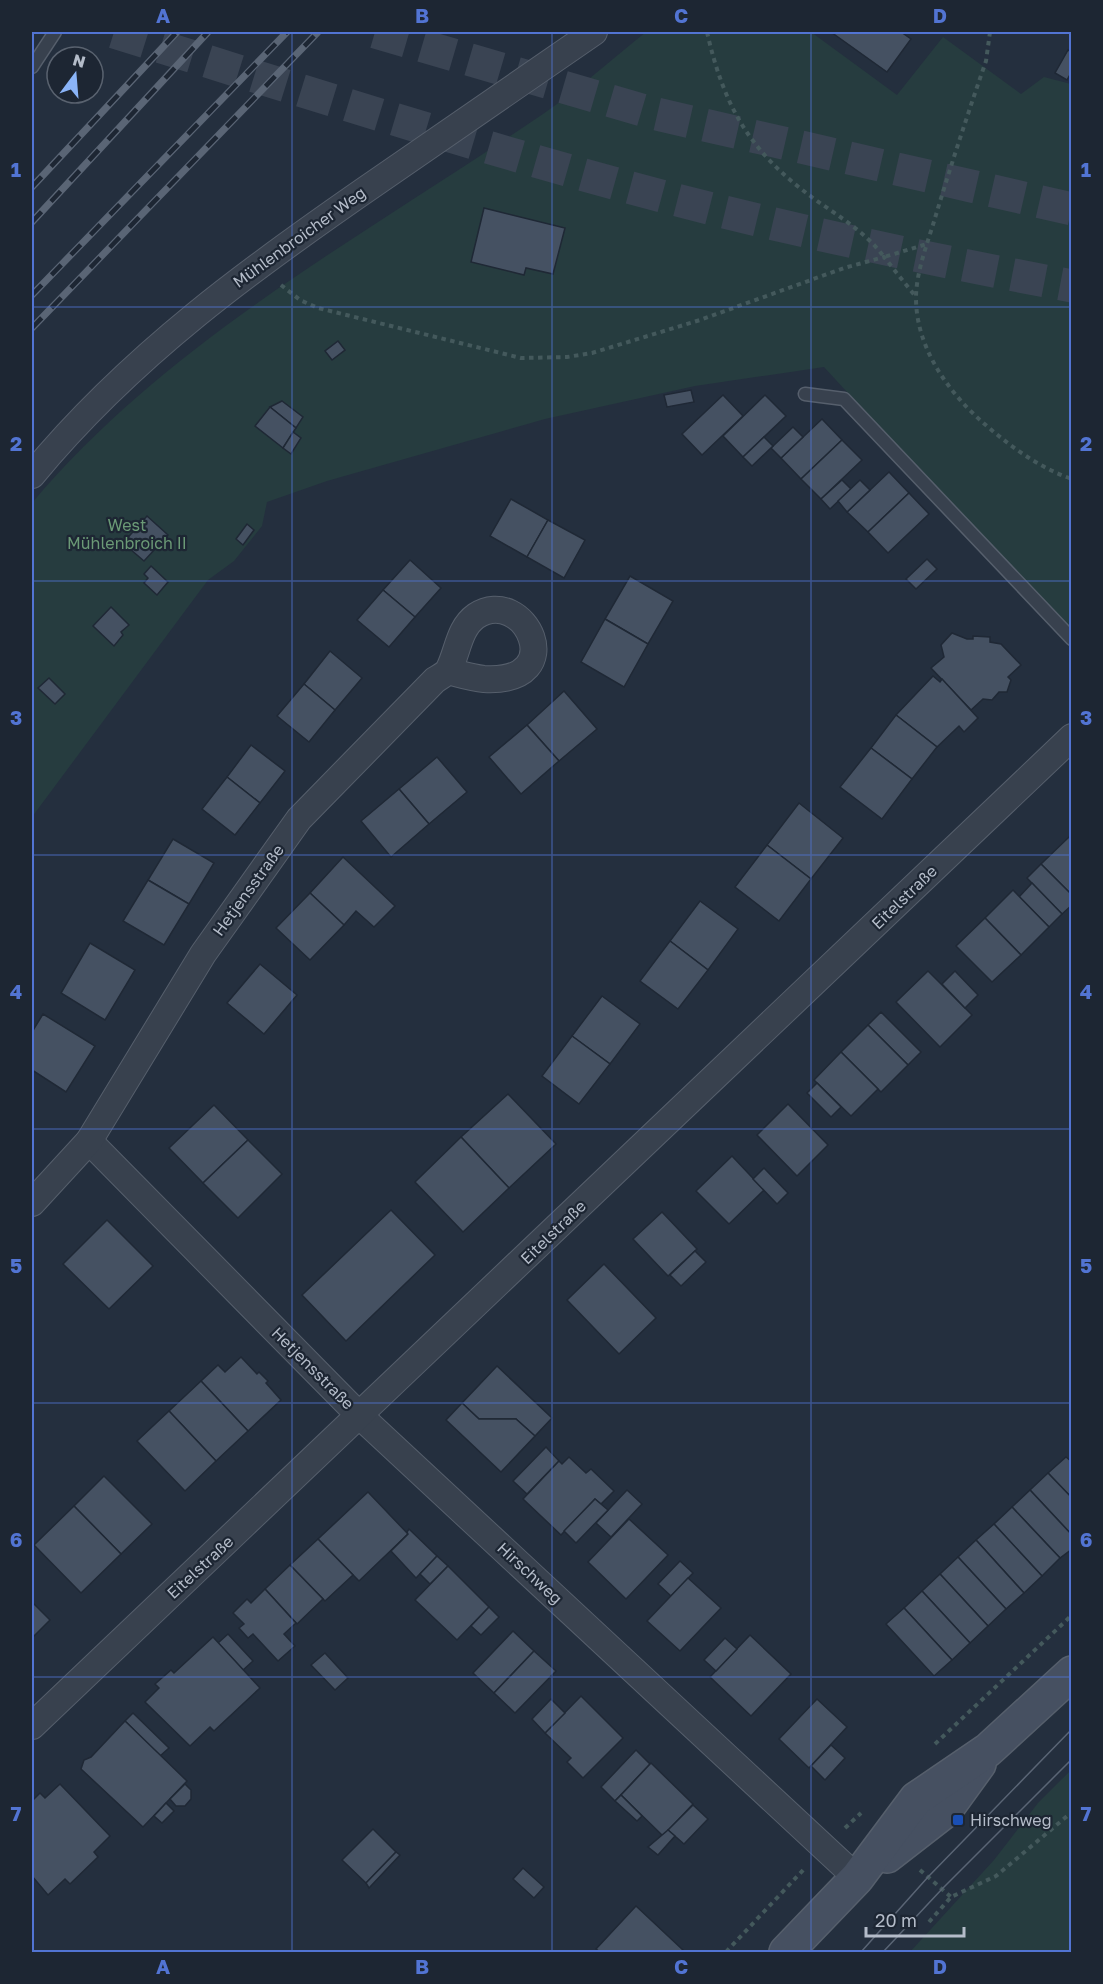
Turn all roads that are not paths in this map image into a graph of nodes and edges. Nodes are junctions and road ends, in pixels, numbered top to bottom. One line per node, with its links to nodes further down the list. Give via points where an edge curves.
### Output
1 (55, 32): 3 (lane)
2 (594, 32): 5 (street, Mühlenbroicher Weg, via 261,261 148,354 72,426)
3 (32, 67)
4 (805, 394): 6 (lane, via 844,399)
5 (32, 475)
6 (1071, 639)
7 (448, 671): 9 (street, Hetjensstraße, via 299,819 203,954)
8 (1071, 737): 11 (street, Eitelstraße)
9 (89, 1141): 10 (street, Hetjensstraße); 11 (street, Hetjensstraße)
10 (32, 1203)
11 (360, 1416): 13 (street, Eitelstraße); 14 (street, Hirschweg)
12 (1071, 1673): 14 (main road, via 988,1750 945,1811)
13 (32, 1726)
14 (857, 1878): 15 (main road)
15 (786, 1953)

